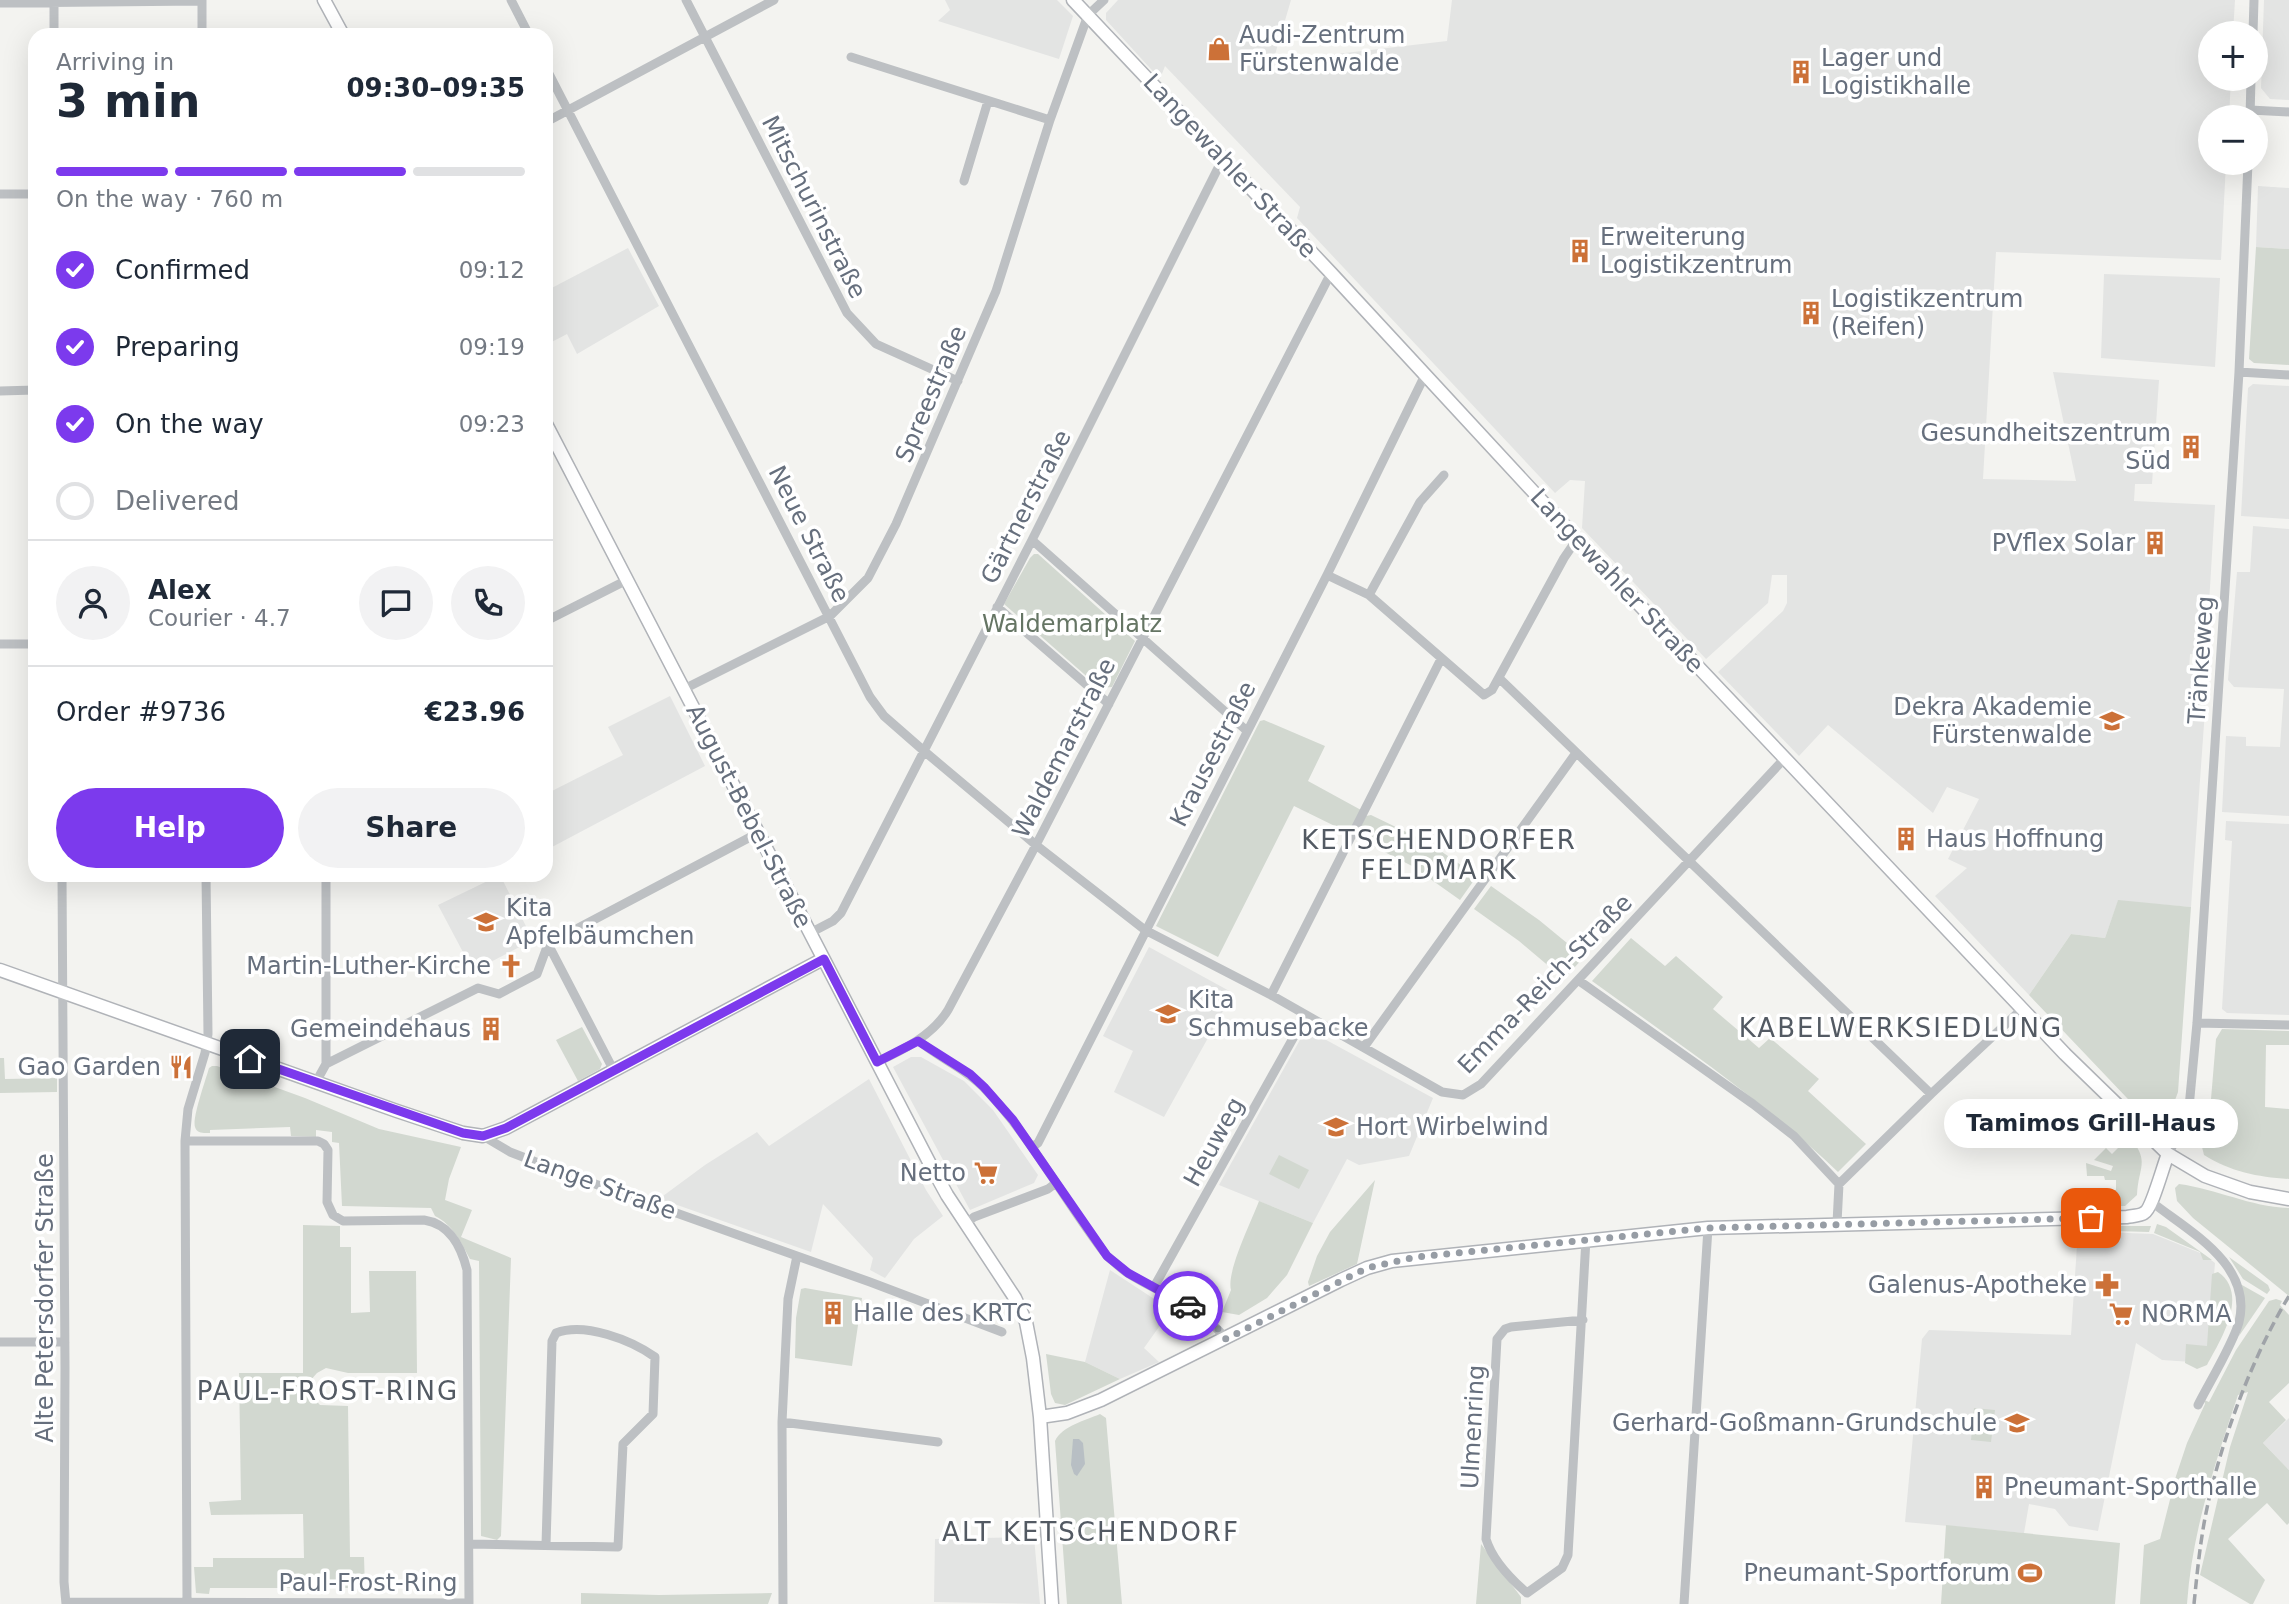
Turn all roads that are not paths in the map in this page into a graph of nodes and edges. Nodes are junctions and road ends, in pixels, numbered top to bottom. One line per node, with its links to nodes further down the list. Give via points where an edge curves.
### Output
1 (324, 0): 15 (street)
2 (510, 0): 16 (street)
3 (686, 0): 17 (street, Mitschurinstraße)
4 (774, 0): 17 (street)
5 (1073, 0): 11 (street, Langewahler Straße)
6 (1104, 0): 11 (street)
7 (2254, 0): 12 (street)
8 (54, 1): 9 (street); 10 (street); 13 (street)
9 (202, 1): 14 (street)
10 (0, 2)
11 (1088, 15): 25 (street, Spreestraße); 26 (street, Langewahler Straße)
12 (2253, 21)
13 (54, 28)
14 (202, 28)
15 (339, 28)
16 (525, 28)
17 (704, 37): 21 (street); 35 (street, Mitschurinstraße, via 847,313 876,344)
18 (851, 57): 20 (street)
19 (553, 81): 21 (street, Neue Straße)
20 (988, 101): 25 (street); 28 (street)
21 (568, 110): 24 (street); 46 (street, Neue Straße)
22 (2289, 112): 23 (street)
23 (2268, 113)
24 (553, 118)
25 (1051, 120): 35 (street, Spreestraße, via 996,291)
26 (1223, 158): 31 (street, Langewahler Straße); 41 (street, Gärtnerstraße)
27 (2247, 175): 32 (street, Tränkeweg)
28 (964, 181)
29 (0, 194): 30 (street)
30 (28, 194)
31 (1331, 273): 34 (street, Langewahler Straße); 48 (street, Waldemarstraße)
32 (2239, 372): 33 (street); 75 (street, Tränkeweg)
33 (2289, 374)
34 (1425, 375): 40 (street, Langewahler Straße); 42 (street, Krausestraße)
35 (958, 381): 46 (street, Spreestraße, via 869,578)
36 (28, 390): 37 (street)
37 (0, 391)
38 (553, 437): 43 (street, August-Bebel-Straße)
39 (1444, 475): 44 (street, via 1420,502)
40 (1577, 539): 52 (street); 58 (street, Langewahler Straße)
41 (1032, 540): 45 (street, Gärtnerstraße); 48 (street)
42 (1327, 575): 44 (street); 55 (street, Krausestraße)
43 (627, 580): 47 (street); 53 (street, August-Bebel-Straße)
44 (1369, 595): 51 (street)
45 (997, 607): 54 (street); 56 (street, Gärtnerstraße)
46 (830, 616): 53 (street, Spreestraße); 56 (street, Neue Straße, via 870,697 884,716)
47 (553, 617)
48 (1142, 639): 54 (street, Waldemarstraße); 55 (street)
49 (28, 644): 50 (street)
50 (0, 645)
51 (1441, 659): 52 (street, via 1484,695); 72 (street)
52 (1499, 678): 57 (street)
53 (684, 689): 59 (street, August-Bebel-Straße)
54 (1109, 704): 60 (street, Waldemarstraße)
55 (1247, 731): 65 (street, Krausestraße)
56 (924, 751): 60 (street, Neue Straße); 66 (street, Gärtnerstraße, via 841,913)
57 (1576, 753): 61 (street); 79 (street)
58 (1785, 758): 61 (street, Emma-Reich-Straße); 73 (street, Langewahler Straße)
59 (758, 833): 66 (street, August-Bebel-Straße); 67 (street)
60 (1036, 845): 65 (street, Neue Straße); 77 (street, Waldemarstraße, via 942,1021)
61 (1688, 862): 70 (street, Emma-Reich-Straße); 84 (street)
62 (61, 882): 71 (street, Alte Petersdorfer Straße)
63 (206, 882): 78 (street)
64 (326, 882): 81 (street)
65 (1145, 930): 72 (street, Emma-Reich-Straße); 87 (street, Krausestraße)
66 (810, 933): 68 (street, August-Bebel-Straße)
67 (548, 944): 81 (street, via 537,974 499,994 478,988); 82 (street)
68 (824, 959): 80 (street, August-Bebel-Straße); 82 (street)
69 (0, 970): 71 (street, Lange Straße)
70 (1578, 981): 79 (street, Emma-Reich-Straße, via 1481,1084 1463,1095 1442,1092); 90 (street, via 1753,1104 1794,1136)
71 (63, 992): 78 (street, Lange Straße); 103 (street, Alte Petersdorfer Straße)
72 (1271, 995): 74 (street, Emma-Reich-Straße)
73 (2022, 1009): 84 (street); 88 (street, Langewahler Straße)
74 (1306, 1015): 79 (street, Emma-Reich-Straße); 98 (street, Heuweg)
75 (2197, 1023): 76 (street); 88 (street, Tränkeweg, via 2188,1118)
76 (2289, 1025)
77 (918, 1041): 80 (street, Waldemarstraße); 87 (street, via 970,1074)
78 (207, 1044): 83 (street, Lange Straße); 86 (street, via 188,1110)
79 (1364, 1047)
80 (877, 1062): 94 (street, August-Bebel-Straße)
81 (326, 1064): 83 (street)
82 (614, 1071): 85 (street)
83 (316, 1083): 85 (street, Lange Straße)
84 (1931, 1094): 90 (street)
85 (483, 1136): 97 (street, Lange Straße, via 567,1174)
86 (185, 1141): 108 (street, Paul-Frost-Ring, via 318,1141 328,1150 327,1202 333,1216 343,1222 436,1222 456,1242 467,1270); 111 (street)
87 (1032, 1147): 89 (street)
88 (2168, 1154): 91 (street, Langewahler Straße, via 2205,1176 2250,1192); 92 (street)
89 (1056, 1183): 94 (street); 98 (street, via 1107,1256)
90 (1839, 1184): 93 (street)
91 (2289, 1199)
92 (2153, 1203): 93 (street, via 2144,1213 2127,1217); 104 (street, via 2208,1245 2227,1265 2238,1287 2239,1322)
93 (1837, 1223): 95 (street)
94 (965, 1224): 105 (street, August-Bebel-Straße, via 1026,1322)
95 (1708, 1228): 96 (street); 116 (street)
96 (1586, 1239): 99 (street); 101 (street, via 1392,1261 1367,1268)
97 (797, 1256): 100 (street, Lange Straße); 106 (street, via 788,1299)
98 (1154, 1287): 101 (street, via 1198,1311)
99 (1583, 1320): 110 (street, via 1568,1555 1562,1568); 110 (street, Ulmenring, via 1511,1327 1497,1339 1486,1539 1489,1549)
100 (1002, 1332)
101 (1226, 1339): 105 (street, via 1091,1404)
102 (0, 1342): 103 (street)
103 (65, 1342): 112 (street, Alte Petersdorfer Straße)
104 (2198, 1405)
105 (1040, 1417): 114 (street, August-Bebel-Straße)
106 (782, 1422): 107 (street); 113 (street)
107 (938, 1442)
108 (470, 1544): 109 (street); 111 (street, Paul-Frost-Ring, via 469,1603)
109 (546, 1545): 109 (street, via 618,1547 623,1444 653,1414 655,1357 639,1345 603,1333 565,1329 552,1341)
110 (1527, 1593): 115 (street)
111 (187, 1601): 112 (street, Paul-Frost-Ring)
112 (66, 1603)
113 (783, 1604)
114 (1052, 1604)
115 (1527, 1604)
116 (1684, 1604)

